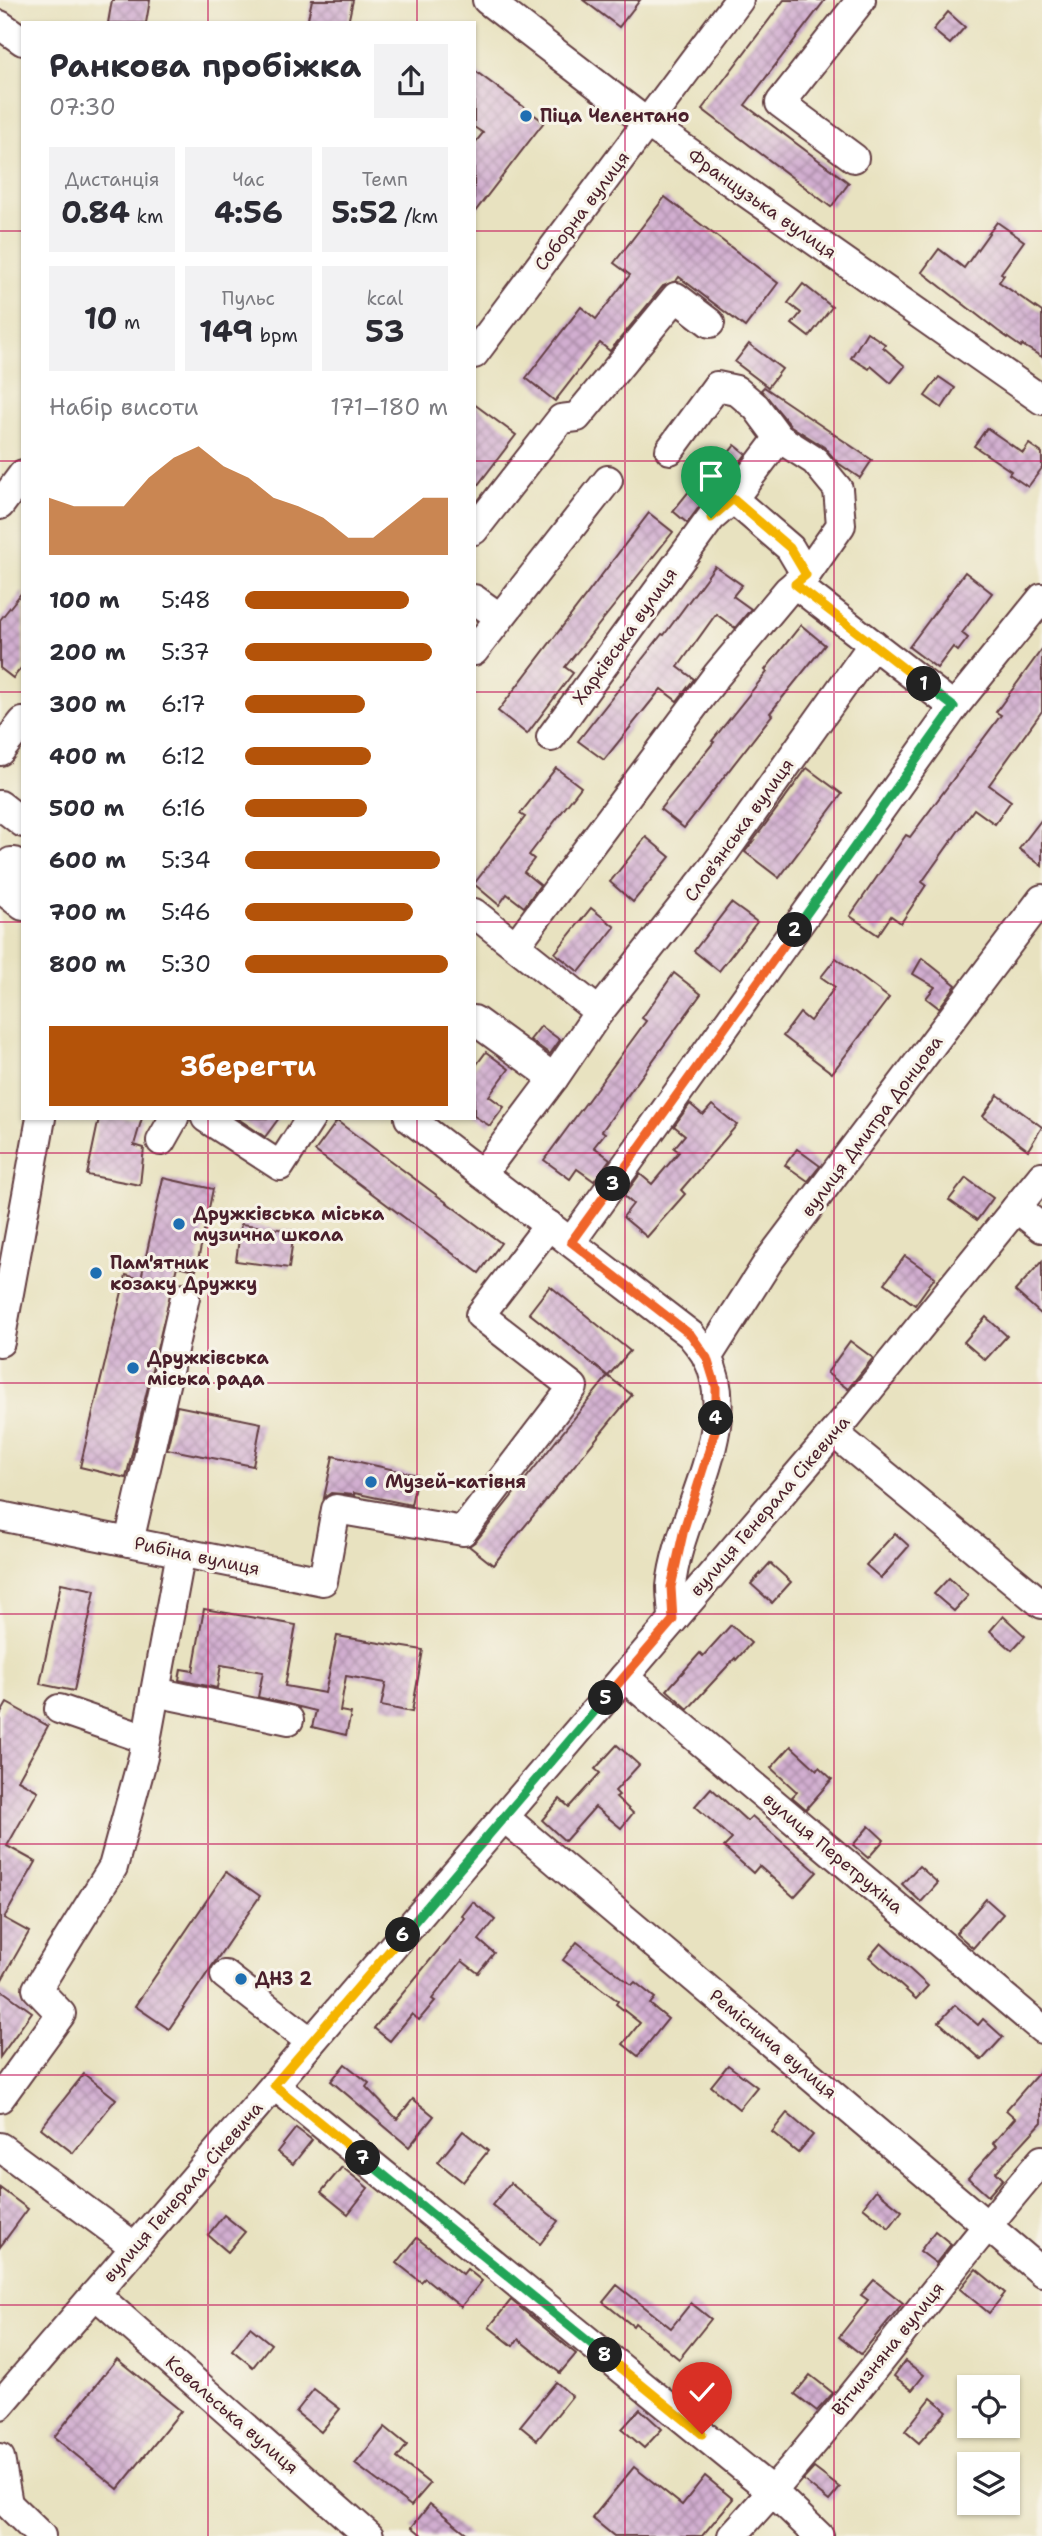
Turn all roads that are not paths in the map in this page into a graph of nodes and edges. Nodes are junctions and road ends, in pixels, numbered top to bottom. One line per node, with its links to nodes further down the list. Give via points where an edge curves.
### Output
1 (487, 0): 6 (street, Французька вулиця)
2 (739, 0): 6 (street, Соборна вулиця)
3 (861, 0): 7 (street, via 780,103)
4 (0, 25): 5 (street)
5 (21, 40)
6 (647, 123): 9 (street, Соборна вулиця); 10 (street, Французька вулиця)
7 (854, 158)
8 (710, 323): 17 (street, via 676,297 577,417 561,419)
9 (476, 351)
10 (1042, 400)
11 (779, 438): 12 (street, via 756,407 736,390 717,386); 15 (street, Харківська вулиця); 18 (street, via 815,461 838,488 841,525)
12 (670, 450)
13 (21, 477): 16 (street)
14 (608, 480): 21 (street)
15 (733, 499): 18 (street, via 790,548); 26 (street, Харківська вулиця, via 711,518)
16 (0, 505)
17 (476, 527)
18 (801, 579): 22 (street); 36 (street, via 717,675)
19 (1042, 598): 24 (street)
20 (476, 600): 21 (street)
21 (499, 617): 23 (street)
22 (873, 644): 24 (street); 37 (street, Слов'янська вулиця, via 716,864)
23 (476, 647)
24 (954, 707): 49 (street)
25 (21, 725): 27 (street)
26 (551, 737)
27 (0, 751)
28 (0, 806): 29 (street)
29 (21, 822)
30 (21, 866): 31 (street, via 11,862 9,867)
31 (21, 876)
32 (0, 888): 34 (street)
33 (1042, 899): 52 (street, вулиця Дмитра Донцова, via 770,1259)
34 (21, 904)
35 (476, 915): 36 (street)
36 (516, 945): 37 (street)
37 (599, 1012): 39 (street, Слов'янська вулиця)
38 (476, 1021): 39 (street)
39 (554, 1078): 44 (street, Слов'янська вулиця)
40 (41, 1120): 51 (street)
41 (209, 1120): 42 (street, via 280,1166)
42 (310, 1120)
43 (412, 1120): 44 (street)
44 (482, 1174): 47 (street)
45 (1042, 1176): 46 (street, вулиця Генерала Сікевича)
46 (1016, 1208): 48 (street); 53 (street, вулиця Генерала Сікевича)
47 (549, 1225): 49 (street); 56 (street, Рибіна вулиця, via 480,1315 573,1387 463,1531 336,1509 323,1581)
48 (1042, 1228)
49 (571, 1242): 52 (street, via 691,1335)
50 (185, 1297): 55 (street)
51 (0, 1342)
52 (707, 1358): 58 (street, via 716,1387 716,1428 671,1587)
53 (834, 1433): 57 (street); 58 (street, вулиця Генерала Сікевича)
54 (0, 1516): 55 (street, Рибіна вулиця)
55 (130, 1542): 56 (street, Рибіна вулиця)
56 (181, 1552): 60 (street)
57 (1042, 1604)
58 (673, 1620): 59 (street, вулиця Генерала Сікевича)
59 (624, 1677): 64 (street, вулиця Генерала Сікевича); 66 (street, вулиця Перетрухіна)
60 (155, 1692): 62 (street); 63 (street)
61 (59, 1709): 63 (street)
62 (289, 1720)
63 (146, 1739): 69 (street, via 113,1867 37,1989 61,2014)
64 (504, 1817): 67 (street, вулиця Генерала Сікевича); 72 (street, Реміснича вулиця)
65 (225, 1975): 67 (street)
66 (1042, 2029)
67 (311, 2042): 68 (street, вулиця Генерала Сікевича)
68 (274, 2085): 73 (street, вулиця Генерала Сікевича); 78 (street)
69 (0, 2098)
70 (0, 2147): 73 (street)
71 (1042, 2160): 72 (street, Вітчизняна вулиця)
72 (987, 2225): 74 (street, Реміснича вулиця); 78 (street, Вітчизняна вулиця)
73 (135, 2247): 75 (street, вулиця Генерала Сікевича)
74 (1042, 2272)
75 (95, 2294): 76 (street, вулиця Генерала Сікевича); 80 (street, Ковальська вулиця)
76 (0, 2404)
77 (0, 2458): 79 (street, via 8,2504)
78 (773, 2492): 81 (street, Вітчизняна вулиця); 82 (street)
79 (41, 2536)
80 (369, 2536)
81 (733, 2536)
82 (819, 2536)

